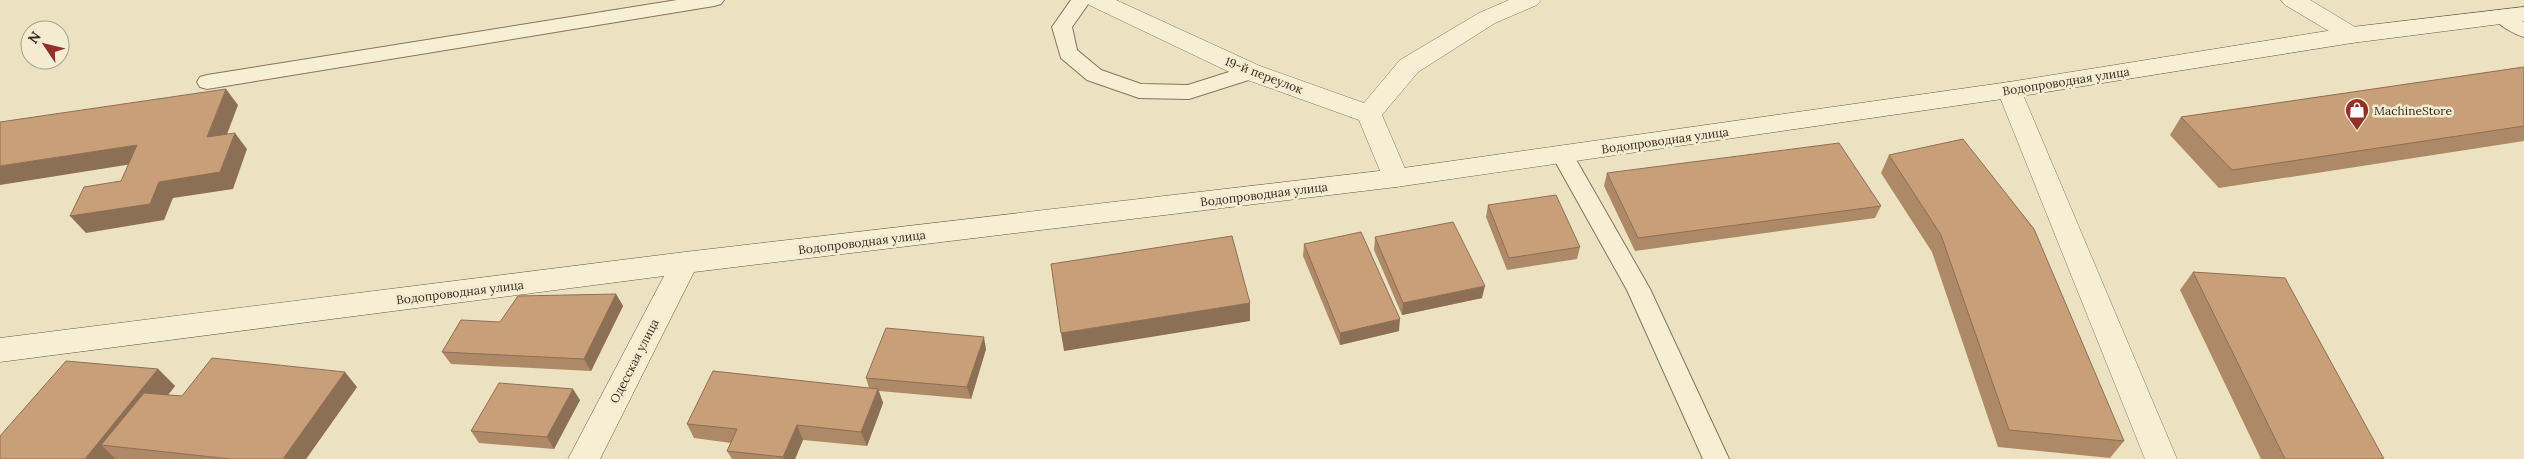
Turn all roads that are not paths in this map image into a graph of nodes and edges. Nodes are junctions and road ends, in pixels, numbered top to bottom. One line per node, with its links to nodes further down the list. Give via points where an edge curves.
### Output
1 (714, 0): 9 (lane)
2 (1081, 0): 8 (lane, via 1062,27 1068,53 1094,75 1139,91 1189,92)
3 (1097, 0): 8 (street, 19-й переулок)
4 (1529, 0): 11 (street, via 1488,18 1410,66)
5 (2293, 0): 7 (street)
6 (2517, 21): 7 (street, Водопроводная улица)
7 (2352, 35): 10 (street, Водопроводная улица)
8 (1251, 72): 11 (street, 19-й переулок)
9 (207, 82)
10 (2010, 90): 12 (street, Водопроводная улица); 18 (street)
11 (1369, 114): 13 (street)
12 (1562, 154): 13 (street, Водопроводная улица); 17 (lane, via 1638,289)
13 (1396, 178): 14 (street, Водопроводная улица)
14 (685, 263): 15 (street, Водопроводная улица); 16 (street, Одесская улица)
15 (0, 350)
16 (584, 459)
17 (1716, 459)
18 (2160, 459)

